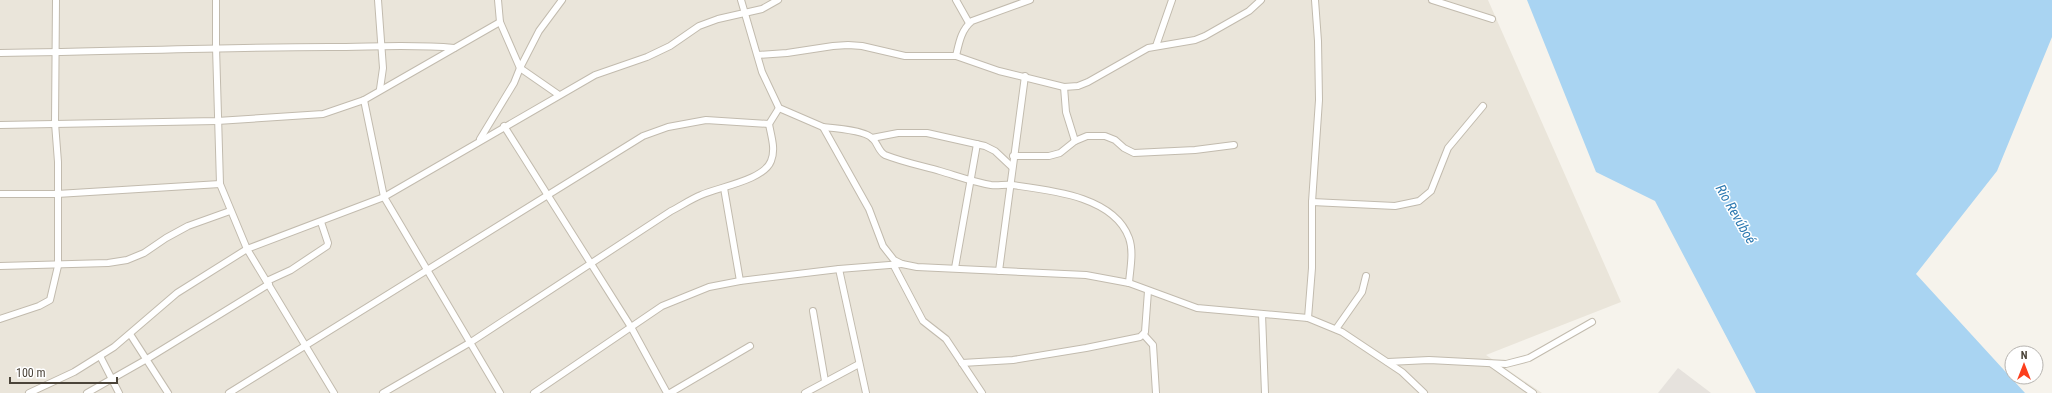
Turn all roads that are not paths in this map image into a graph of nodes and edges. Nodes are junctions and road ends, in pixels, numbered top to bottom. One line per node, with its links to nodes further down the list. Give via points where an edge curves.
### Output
1 (56, 0): 23 (street)
2 (216, 0): 19 (street)
3 (378, 0): 20 (street)
4 (498, 0): 16 (street)
5 (562, 0): 26 (street, via 539,31)
6 (741, 0): 14 (street)
7 (778, 0): 14 (street)
8 (956, 0): 17 (street)
9 (1030, 0): 17 (street)
10 (1172, 0): 18 (street)
11 (1260, 0): 18 (street, via 1249,11 1205,36)
12 (1315, 0): 55 (street, via 1319,100)
13 (1432, 0): 15 (street)
14 (743, 13): 24 (street); 30 (street, via 699,26 670,46 595,75)
15 (1492, 19)
16 (500, 22): 21 (street); 26 (street)
17 (969, 23): 25 (street, via 961,36)
18 (1156, 46): 28 (street, via 1141,50 1088,82)
19 (216, 48): 20 (street); 23 (street); 34 (street)
20 (380, 48): 21 (street, via 422,45); 29 (street, via 383,68)
21 (455, 48): 29 (street)
22 (0, 53): 23 (street)
23 (55, 53): 35 (street)
24 (758, 55): 25 (street, via 848,45 904,56); 33 (street, via 762,72)
25 (956, 56): 27 (street, via 999,71)
26 (520, 68): 30 (street); 41 (street, via 508,95)
27 (1025, 76): 28 (street); 45 (street)
28 (1064, 87): 42 (street, via 1066,112)
29 (380, 89): 31 (street)
30 (559, 94): 38 (street)
31 (364, 100): 34 (street, via 323,114); 54 (street)
32 (1483, 106): 55 (street, via 1448,148 1431,191 1419,201 1395,206)
33 (779, 108): 36 (street); 39 (street)
34 (218, 121): 35 (street); 48 (street)
35 (55, 123): 37 (street); 52 (street)
36 (769, 124): 50 (street, via 774,150 766,170); 53 (street, via 706,120 668,127 621,148)
37 (0, 125)
38 (504, 126): 41 (street); 53 (street)
39 (823, 127): 40 (street, via 849,130); 60 (street, via 869,210 883,246 894,260)
40 (872, 138): 43 (street, via 898,133 927,133); 47 (street, via 880,152 885,155)
41 (479, 140): 54 (street)
42 (1075, 141): 44 (street, via 1087,136 1105,136 1134,153); 45 (street, via 1060,153 1049,156)
43 (977, 144): 46 (street, via 995,151); 47 (street)
44 (1234, 145)
45 (1013, 156): 46 (street)
46 (1012, 167): 49 (street)
47 (970, 181): 49 (street); 64 (street)
48 (220, 184): 52 (street); 56 (street)
49 (1010, 185): 67 (street); 71 (street, via 1083,198 1110,214 1129,237)
50 (724, 188): 59 (street, via 702,194 671,211); 69 (street)
51 (0, 194): 52 (street)
52 (57, 194): 62 (street)
53 (548, 195): 59 (street); 66 (street)
54 (384, 197): 57 (street); 66 (street)
55 (1312, 202): 75 (street, via 1312,268)
56 (230, 211): 58 (street); 62 (street, via 188,226 144,253 127,260)
57 (321, 222): 58 (street); 70 (street, via 328,244 292,270)
58 (247, 249): 70 (street); 80 (street, via 177,294)
59 (590, 262): 78 (street); 82 (street)
60 (902, 264): 63 (street); 64 (street)
61 (0, 266): 62 (street)
62 (58, 266): 76 (street, via 50,300)
63 (894, 266): 65 (street); 88 (street, via 923,321 946,339)
64 (955, 268): 67 (street)
65 (839, 269): 69 (street); 89 (street)
66 (429, 271): 82 (street); 84 (street)
67 (999, 271): 71 (street, via 1086,275)
68 (1366, 276): 79 (street, via 1362,292)
69 (740, 281): 78 (street, via 709,287 685,296 662,306)
70 (268, 282): 84 (street); 86 (street)
71 (1129, 283): 72 (street)
72 (1148, 292): 74 (street, via 1197,308); 81 (street)
73 (813, 311): 92 (street)
74 (1262, 314): 75 (street); 107 (street)
75 (1308, 318): 79 (street)
76 (0, 319)
77 (1592, 322): 90 (street, via 1529,358 1506,364)
78 (631, 327): 101 (street); 102 (street)
79 (1336, 329): 87 (street)
80 (130, 334): 85 (street); 86 (street)
81 (1144, 335): 88 (street, via 1012,360); 106 (street, via 1153,345)
82 (471, 342): 99 (street); 100 (street)
83 (750, 346): 102 (street)
84 (306, 347): 97 (street); 98 (street)
85 (100, 356): 91 (street); 93 (street, via 74,372)
86 (147, 358): 91 (street); 96 (street)
87 (1388, 362): 90 (street, via 1429,360); 108 (street)
88 (962, 363): 105 (street)
89 (859, 364): 92 (street); 104 (street)
90 (1492, 364): 109 (street)
91 (111, 378): 94 (street); 95 (street)
92 (825, 381): 103 (street)
93 (29, 393)
94 (87, 393)
95 (119, 393)
96 (168, 393)
97 (229, 393)
98 (334, 393)
99 (383, 393)
100 (500, 393)
101 (534, 393)
102 (668, 393)
103 (805, 393)
104 (866, 393)
105 (982, 393)
106 (1156, 393)
107 (1265, 393)
108 (1424, 393)
109 (1533, 393)

